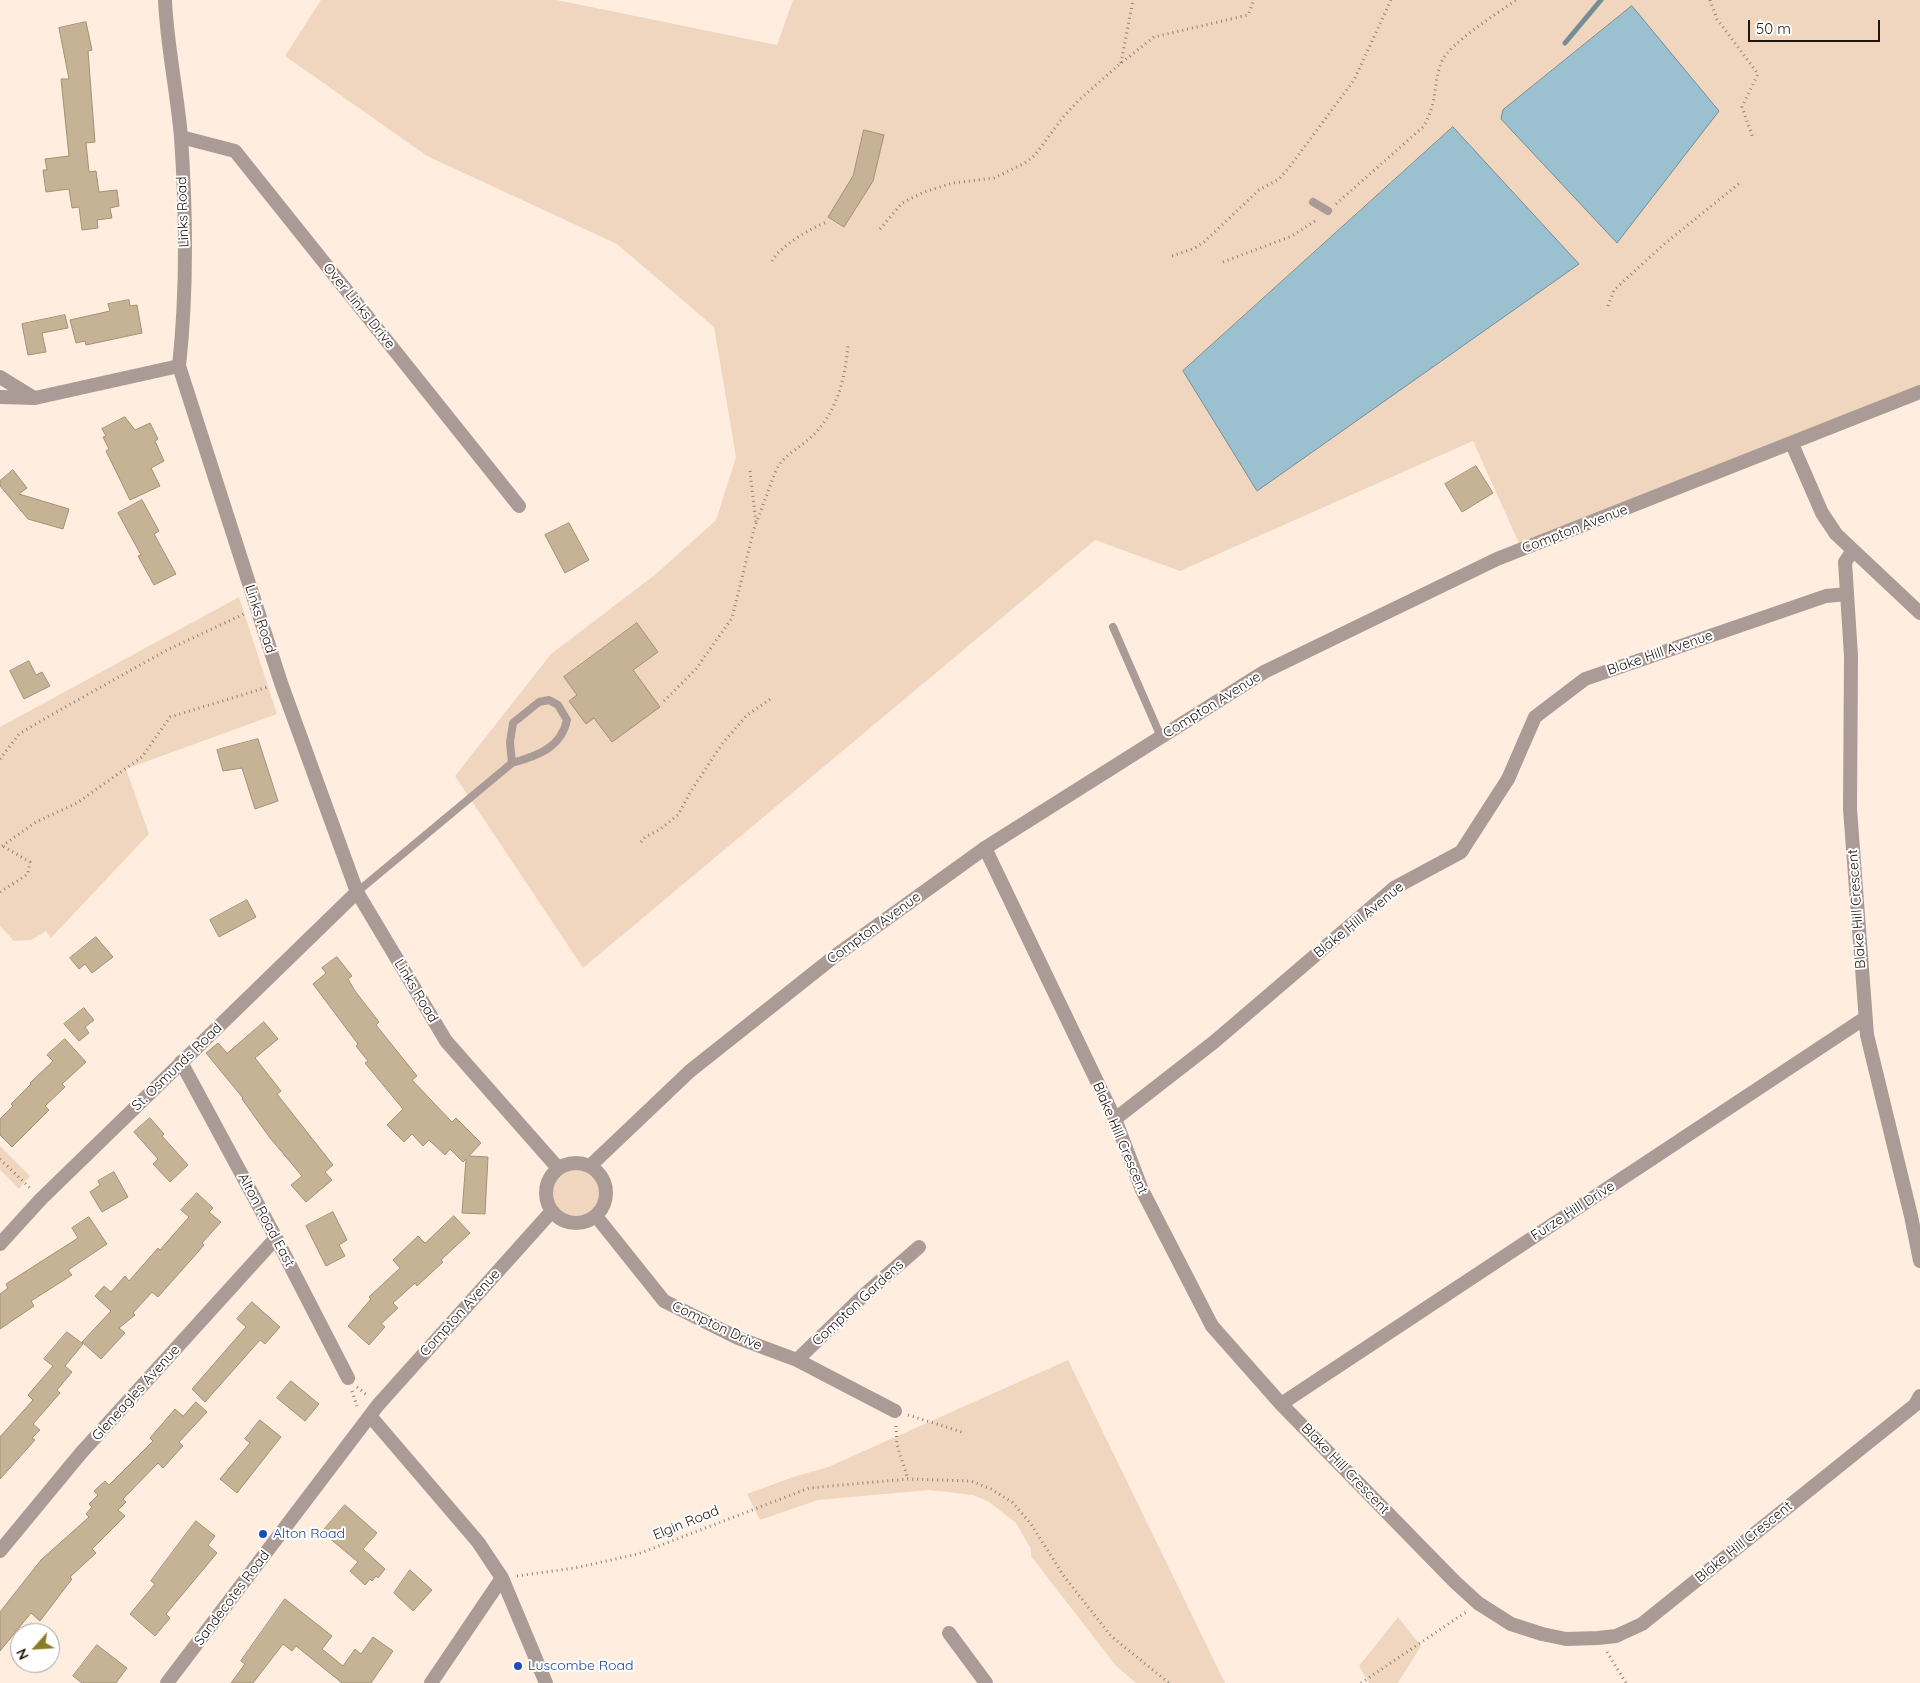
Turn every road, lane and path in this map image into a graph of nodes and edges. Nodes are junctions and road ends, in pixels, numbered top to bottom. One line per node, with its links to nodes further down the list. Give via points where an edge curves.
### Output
1 (165, 0): 8 (street, Links Road)
2 (1134, 0): 7 (path)
3 (1254, 0): 7 (path, via 1248,15 1154,37)
4 (1391, 0): 15 (path, via 1354,80 1279,179 1259,190 1204,242)
5 (1710, 0): 9 (path, via 1717,19 1758,74 1742,107)
6 (1514, 1): 12 (path, via 1462,40 1442,60 1432,112 1423,127)
7 (1120, 63): 14 (path, via 1064,116 1039,151 1025,163 994,178 953,183 924,192 902,204)
8 (181, 137): 20 (street, Links Road, via 184,297); 27 (street, Over Links Drive, via 234,151)
9 (1753, 138)
10 (1741, 182): 18 (path, via 1614,290)
11 (1313, 202): 12 (lane)
12 (1328, 211): 17 (path, via 1292,236)
13 (827, 222): 16 (path, via 808,230)
14 (880, 229)
15 (1172, 256)
16 (772, 261)
17 (1223, 262)
18 (1608, 306)
19 (848, 346): 28 (path, via 843,384 834,404 820,428 781,460)
20 (179, 366): 24 (street); 31 (street, Links Road)
21 (0, 377): 24 (street)
22 (1920, 392): 25 (street, Compton Avenue)
23 (0, 397): 24 (street)
24 (35, 398)
25 (1792, 444): 29 (street, via 1822,512); 37 (street, Compton Avenue, via 1497,559 1264,672)
26 (750, 471): 28 (path)
27 (519, 506)
28 (756, 524): 36 (path, via 732,618 696,669)
29 (1852, 552): 30 (street, Blake Hill Crescent, via 1845,562); 32 (street)
30 (1847, 594): 45 (street, Blake Hill Crescent, via 1851,656 1850,809); 47 (street, Blake Hill Avenue, via 1826,596 1586,679 1535,717 1508,779 1461,852 1394,888 1214,1042)
31 (257, 608): 34 (street, Links Road); 38 (path, via 190,637 51,715 19,734)
32 (1920, 613)
33 (1113, 627): 37 (lane)
34 (281, 684): 41 (path, via 170,717 142,757 77,804 36,822); 44 (street, Links Road)
35 (772, 698): 40 (path, via 747,715 722,744 678,815)
36 (664, 701)
37 (1161, 737): 42 (street, Compton Avenue)
38 (0, 759)
39 (512, 763): 39 (lane, via 510,742 513,723 538,702 548,700 558,705 567,720 564,733 540,754); 44 (lane)
40 (641, 842)
41 (1, 845): 43 (path, via 30,862 28,874)
42 (985, 848): 47 (street, Blake Hill Crescent); 49 (street, Compton Avenue, via 835,956 690,1071)
43 (0, 892)
44 (357, 892): 46 (street, St. Osmunds Road); 50 (street, Links Road, via 446,1041)
45 (1865, 1018): 57 (street, Blake Hill Crescent); 61 (street, Furze Hill Drive)
46 (181, 1062): 51 (street, St. Osmunds Road); 54 (street, Alton Road East)
47 (1115, 1119): 61 (street, Blake Hill Crescent, via 1142,1190 1212,1326)
48 (0, 1159): 51 (path)
49 (590, 1166): 50 (street, via 577,1162); 53 (street, via 599,1172 607,1192 605,1203)
50 (558, 1168): 52 (street, via 547,1184 546,1194)
51 (41, 1199): 55 (street, St. Osmunds Road)
52 (552, 1211): 53 (street, via 565,1221 576,1224); 63 (street, Compton Avenue)
53 (596, 1216): 58 (street, Compton Drive, via 664,1301 738,1338)
54 (276, 1238): 59 (street, Alton Road East); 66 (street, Gleneagles Avenue, via 82,1453)
55 (0, 1244)
56 (920, 1247): 58 (street, Compton Gardens, via 864,1295)
57 (1920, 1261)
58 (797, 1360): 62 (street, Compton Drive)
59 (348, 1378): 63 (path); 63 (path)
60 (1920, 1396): 70 (street, Blake Hill Crescent, via 1915,1405 1650,1618 1616,1636)
61 (1281, 1404): 68 (street, Blake Hill Crescent)
62 (895, 1411): 64 (path); 65 (path, via 897,1445)
63 (371, 1416): 67 (street, via 478,1542); 71 (street, Sandecotes Road)
64 (964, 1433)
65 (908, 1479): 67 (path, Elgin Road, via 809,1488 638,1554 575,1568); 75 (path, Elgin Road, via 971,1481 991,1488 1012,1502 1111,1636)
66 (0, 1551)
67 (502, 1578): 72 (street); 73 (street)
68 (1478, 1603): 70 (street, Blake Hill Crescent, via 1511,1624 1542,1634 1566,1639); 76 (path)
69 (949, 1634): 74 (street)
70 (1598, 1638): 77 (path)
71 (167, 1683)
72 (431, 1683)
73 (546, 1683)
74 (986, 1683)
75 (1169, 1683)
76 (1361, 1683)
77 (1626, 1683)

